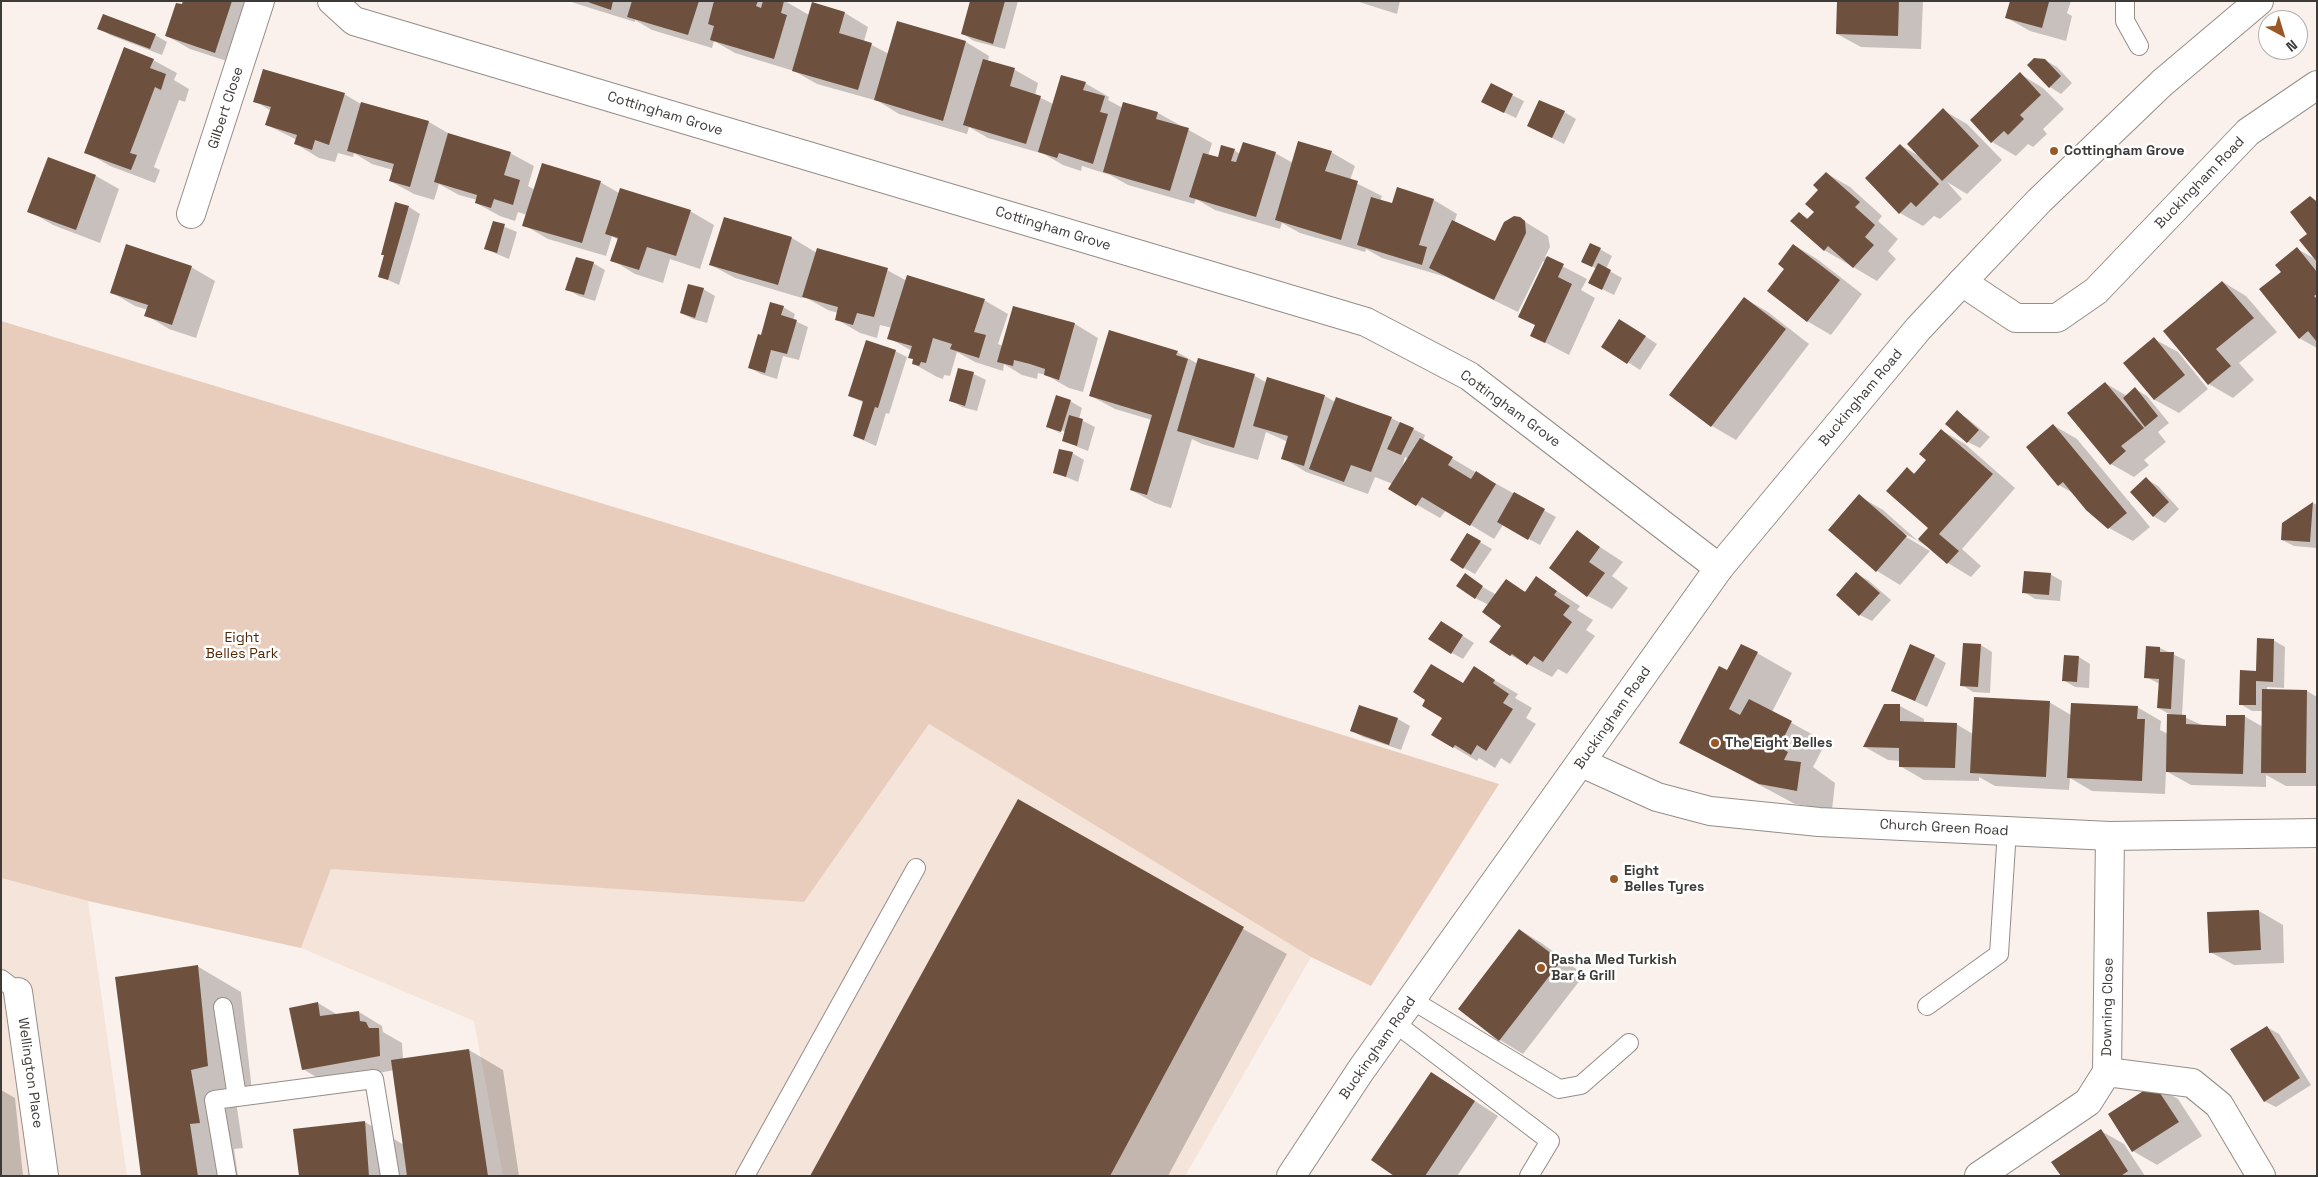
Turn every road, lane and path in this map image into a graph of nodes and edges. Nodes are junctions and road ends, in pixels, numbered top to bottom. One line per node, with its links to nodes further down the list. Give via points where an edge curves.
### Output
1 (260, 1): 7 (street, Gilbert Close)
2 (332, 1): 9 (street, Cottingham Grove, via 354,21 1366,322 1469,376)
3 (2125, 1): 5 (lane, via 2125,21)
4 (2259, 1): 8 (street, Buckingham Road, via 2162,83 2039,201)
5 (2139, 46)
6 (2317, 85): 8 (street, Buckingham Road, via 2248,132 2096,292 2057,318 2016,318)
7 (191, 214)
8 (1962, 282): 9 (street, Buckingham Road, via 1912,336)
9 (1719, 568): 10 (street, Buckingham Road)
10 (1582, 763): 11 (street, Church Green Road, via 1657,797 1710,811 1819,822); 16 (street, Buckingham Road)
11 (2007, 830): 13 (street, Church Green Road); 17 (lane, via 1999,954)
12 (2317, 833): 13 (street, Church Green Road)
13 (2110, 836): 21 (street, Downing Close)
14 (916, 868): 26 (lane)
15 (10, 985): 23 (street, Wellington Place)
16 (1412, 1000): 19 (street, Buckingham Road); 20 (lane, via 1559,1089 1581,1085)
17 (1927, 1006)
18 (223, 1008): 22 (lane)
19 (1395, 1023): 27 (street, Buckingham Road); 28 (lane, via 1550,1140)
20 (1629, 1043)
21 (2107, 1072): 29 (street, Downing Close, via 2088,1102); 30 (street, via 2192,1083 2219,1105)
22 (238, 1097): 24 (lane, via 214,1100); 25 (lane, via 374,1079)
23 (44, 1176)
24 (227, 1176)
25 (390, 1176)
26 (745, 1176)
27 (1291, 1176)
28 (1529, 1176)
29 (1979, 1176)
30 (2261, 1176)

